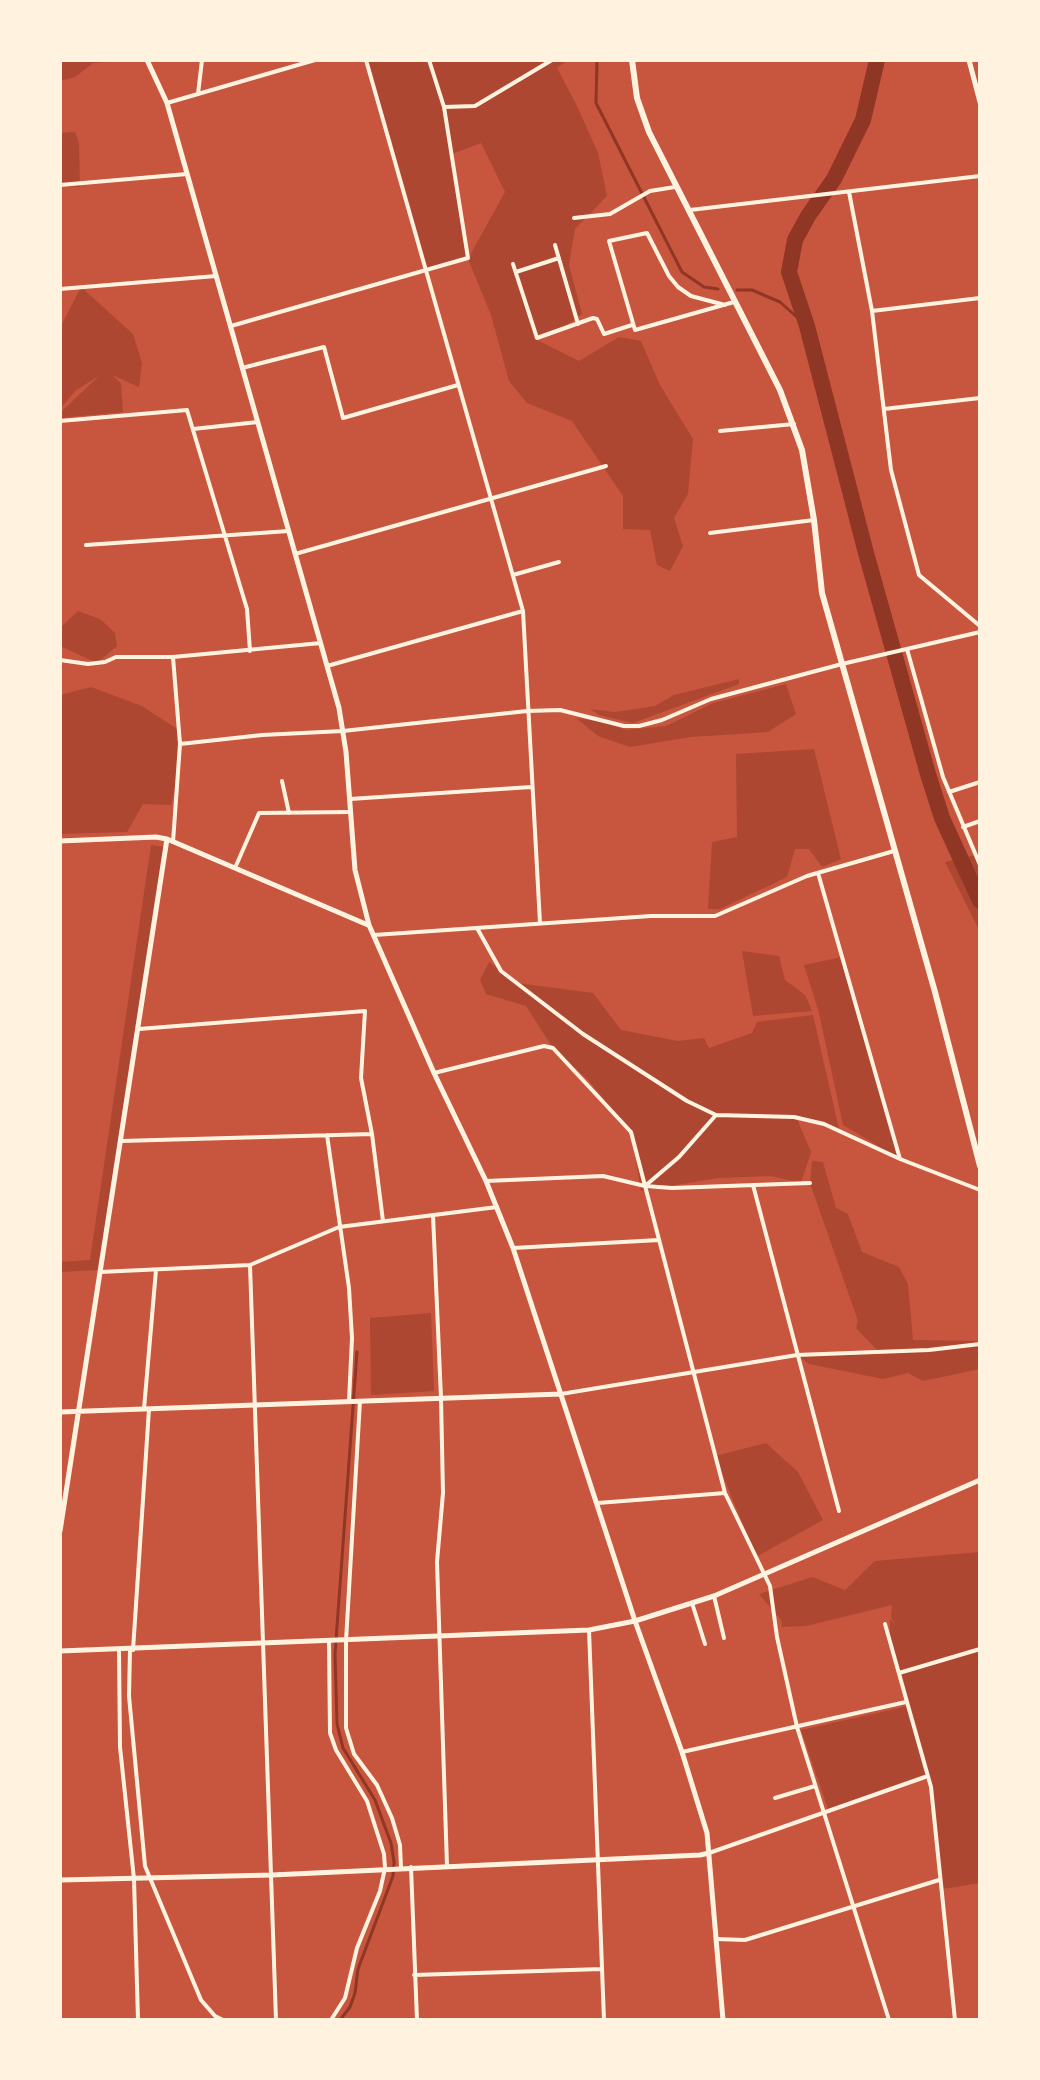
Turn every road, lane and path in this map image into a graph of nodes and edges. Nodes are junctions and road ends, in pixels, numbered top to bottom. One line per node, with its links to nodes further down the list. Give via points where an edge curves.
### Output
1 (147, 60): 11 (street)
2 (202, 60): 9 (street)
3 (315, 60): 9 (street)
4 (366, 60): 23 (street)
5 (429, 60): 12 (street)
6 (552, 60): 12 (street, via 475,106)
7 (632, 60): 16 (main road, via 637,98)
8 (969, 60): 10 (street)
9 (198, 94): 11 (street)
10 (980, 102)
11 (167, 103): 13 (street)
12 (444, 107): 23 (street, via 468,258)
13 (187, 174): 15 (street); 25 (street)
14 (980, 176): 17 (street)
15 (60, 185)
16 (675, 187): 18 (main road); 19 (street, via 650,191 610,214)
17 (849, 192): 18 (street); 30 (street)
18 (687, 210): 28 (main road)
19 (574, 218)
20 (555, 245): 21 (street)
21 (559, 258): 24 (street); 31 (street)
22 (513, 264): 24 (street)
23 (426, 272): 33 (street); 35 (street)
24 (516, 272): 31 (street, via 537,338)
25 (216, 276): 26 (street); 33 (street)
26 (60, 289)
27 (980, 298): 30 (street)
28 (734, 302): 29 (street); 40 (main road)
29 (725, 305): 32 (street, via 635,330); 32 (street, via 678,287 651,237 641,232 609,241)
30 (872, 311): 37 (street)
31 (578, 324): 32 (street, via 597,319 604,334)
32 (633, 325)
33 (231, 326): 34 (street)
34 (242, 368): 35 (street, via 324,347 343,418); 39 (street)
35 (459, 384): 44 (street)
36 (980, 398): 37 (street)
37 (884, 409): 54 (street, via 891,470 919,575)
38 (60, 421): 41 (street, via 187,410)
39 (258, 422): 41 (street); 46 (street)
40 (794, 424): 42 (street); 45 (main road)
41 (193, 429): 48 (street)
42 (720, 431)
43 (606, 466): 44 (street)
44 (491, 497): 50 (street); 52 (street)
45 (814, 520): 47 (street); 60 (main road, via 822,593)
46 (289, 531): 48 (street); 50 (street)
47 (710, 533)
48 (225, 537): 49 (street); 57 (street, via 247,609)
49 (86, 545)
50 (295, 554): 55 (street)
51 (559, 562): 52 (street)
52 (513, 575): 53 (street)
53 (523, 611): 61 (street); 62 (street)
54 (980, 629): 56 (street)
55 (321, 643): 57 (street); 61 (street)
56 (907, 649): 60 (street); 68 (street)
57 (250, 651): 58 (street)
58 (173, 657): 59 (street, via 116,657 88,664); 64 (street)
59 (60, 660)
60 (842, 664): 62 (street, via 711,699 639,726 560,710); 76 (main road)
61 (327, 666): 63 (street)
62 (527, 711): 63 (street); 67 (street)
63 (343, 731): 64 (street); 69 (street)
64 (180, 744): 75 (street)
65 (282, 781): 71 (street)
66 (980, 782): 68 (street)
67 (532, 787): 69 (street); 80 (street)
68 (949, 792): 73 (street)
69 (350, 799): 70 (street)
70 (351, 812): 71 (street); 81 (street, via 355,870)
71 (289, 813): 78 (street, via 259,813)
72 (980, 821): 73 (street)
73 (963, 827): 77 (street)
74 (60, 841): 75 (street)
75 (170, 841): 78 (street); 84 (street)
76 (894, 851): 79 (street); 91 (main road)
77 (980, 865)
78 (235, 868): 81 (street)
79 (818, 873): 80 (street, via 715,916); 90 (street)
80 (540, 923): 82 (street)
81 (369, 925): 83 (street)
82 (477, 928): 83 (street); 86 (street, via 501,971 583,1034)
83 (374, 935): 85 (street)
84 (139, 1029): 87 (street, via 365,1011 361,1078); 89 (street)
85 (434, 1073): 92 (street); 95 (street, via 553,1048 631,1132)
86 (716, 1115): 90 (street, via 794,1117 824,1124); 95 (street)
87 (372, 1134): 88 (street); 99 (street)
88 (327, 1135): 89 (street); 100 (street)
89 (121, 1141): 105 (street)
90 (900, 1159): 96 (street)
91 (980, 1166)
92 (486, 1181): 95 (street, via 603,1176); 97 (street)
93 (810, 1183): 94 (street)
94 (753, 1185): 95 (street); 107 (street)
95 (645, 1186): 101 (street)
96 (980, 1190)
97 (498, 1207): 98 (street); 102 (street)
98 (433, 1215): 99 (street); 110 (street)
99 (383, 1221): 100 (street)
100 (339, 1227): 103 (street); 111 (street, via 352,1338)
101 (659, 1240): 102 (street); 108 (street)
102 (513, 1248): 109 (street)
103 (250, 1265): 104 (street); 113 (street)
104 (156, 1270): 105 (street); 114 (street)
105 (100, 1272): 115 (street)
106 (980, 1344): 107 (street)
107 (797, 1355): 108 (street); 120 (street)
108 (693, 1374): 109 (street); 118 (street)
109 (561, 1394): 110 (street); 119 (street)
110 (441, 1398): 112 (street); 128 (street)
111 (349, 1401): 112 (street); 113 (street)
112 (360, 1401): 130 (street)
113 (254, 1405): 114 (street); 132 (street)
114 (147, 1409): 115 (street); 136 (street)
115 (78, 1411): 116 (street); 121 (street)
116 (60, 1412)
117 (980, 1480): 122 (street)
118 (725, 1493): 119 (street); 122 (street)
119 (598, 1503): 125 (street)
120 (839, 1511)
121 (60, 1531)
122 (765, 1576): 123 (street); 140 (street)
123 (714, 1596): 124 (street); 129 (street)
124 (692, 1603): 125 (street); 133 (street)
125 (635, 1621): 127 (street); 141 (street)
126 (885, 1624): 138 (street)
127 (589, 1630): 128 (street); 147 (street)
128 (439, 1637): 130 (street); 148 (street)
129 (724, 1638)
130 (346, 1641): 131 (street); 151 (street, via 349,1742 392,1818)
131 (329, 1642): 132 (street); 150 (street, via 330,1733 367,1801)
132 (263, 1644): 136 (street); 152 (street)
133 (705, 1644)
134 (980, 1649): 138 (street)
135 (119, 1650): 136 (street); 137 (street); 154 (street, via 120,1747)
136 (131, 1650): 153 (street, via 129,1696)
137 (60, 1651)
138 (899, 1673): 139 (street)
139 (907, 1701): 140 (street); 142 (street)
140 (797, 1727): 141 (street); 143 (street)
141 (682, 1752): 146 (street)
142 (926, 1776): 145 (street); 156 (street)
143 (815, 1786): 144 (street); 145 (street)
144 (775, 1798)
145 (824, 1814): 146 (street); 157 (street)
146 (709, 1853): 147 (street); 158 (street)
147 (598, 1860): 148 (street); 159 (street)
148 (447, 1866): 149 (street)
149 (411, 1867): 151 (street); 160 (street)
150 (385, 1868): 151 (street); 152 (street); 164 (street, via 345,1998)
151 (401, 1868)
152 (272, 1875): 153 (street); 163 (street)
153 (148, 1878): 154 (street); 162 (street, via 201,2000)
154 (134, 1879): 155 (street); 161 (street)
155 (60, 1880)
156 (939, 1880): 157 (street); 169 (street)
157 (854, 1907): 158 (street, via 745,1940); 168 (street)
158 (716, 1939): 167 (street)
159 (602, 1969): 160 (street); 166 (street)
160 (414, 1975): 165 (street)
161 (138, 2020)
162 (223, 2020)
163 (276, 2020)
164 (331, 2020)
165 (417, 2020)
166 (604, 2020)
167 (723, 2020)
168 (889, 2020)
169 (955, 2020)

